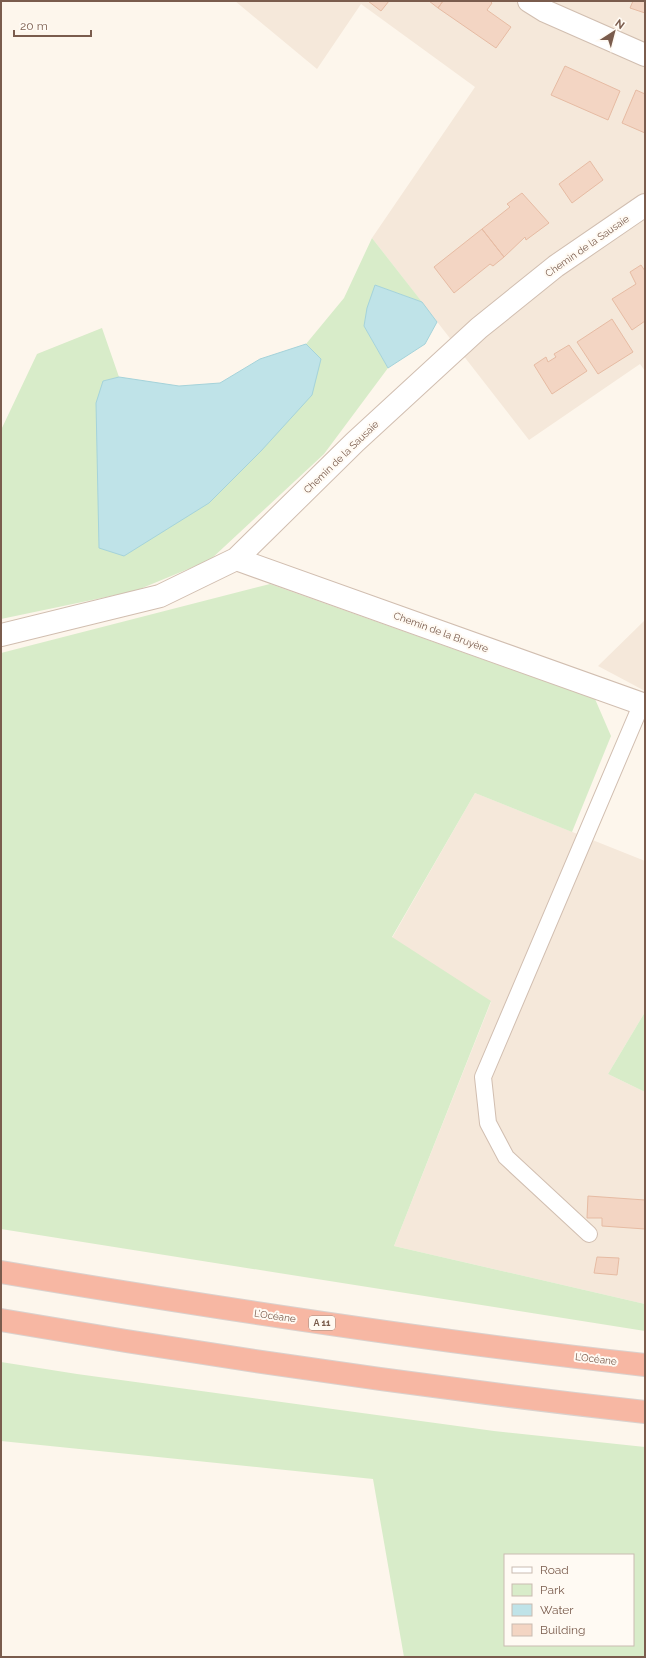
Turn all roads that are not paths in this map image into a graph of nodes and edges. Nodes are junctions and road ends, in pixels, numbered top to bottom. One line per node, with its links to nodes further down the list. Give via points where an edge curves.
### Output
1 (529, 1): 2 (street, via 544,12)
2 (645, 55)
3 (645, 205): 4 (street, Chemin de la Sausaie, via 556,266 479,328 355,442)
4 (236, 560): 5 (street, Chemin de la Sausaie, via 160,596); 6 (street, Chemin de la Bruyère)
5 (1, 635)
6 (643, 704): 7 (lane, via 483,1077 488,1123 506,1157)
7 (589, 1234)
8 (1, 1272): 10 (highway, L’Océane / A 11, via 259,1314)
9 (1, 1320): 11 (highway, via 276,1364)
10 (645, 1365)
11 (645, 1412)

